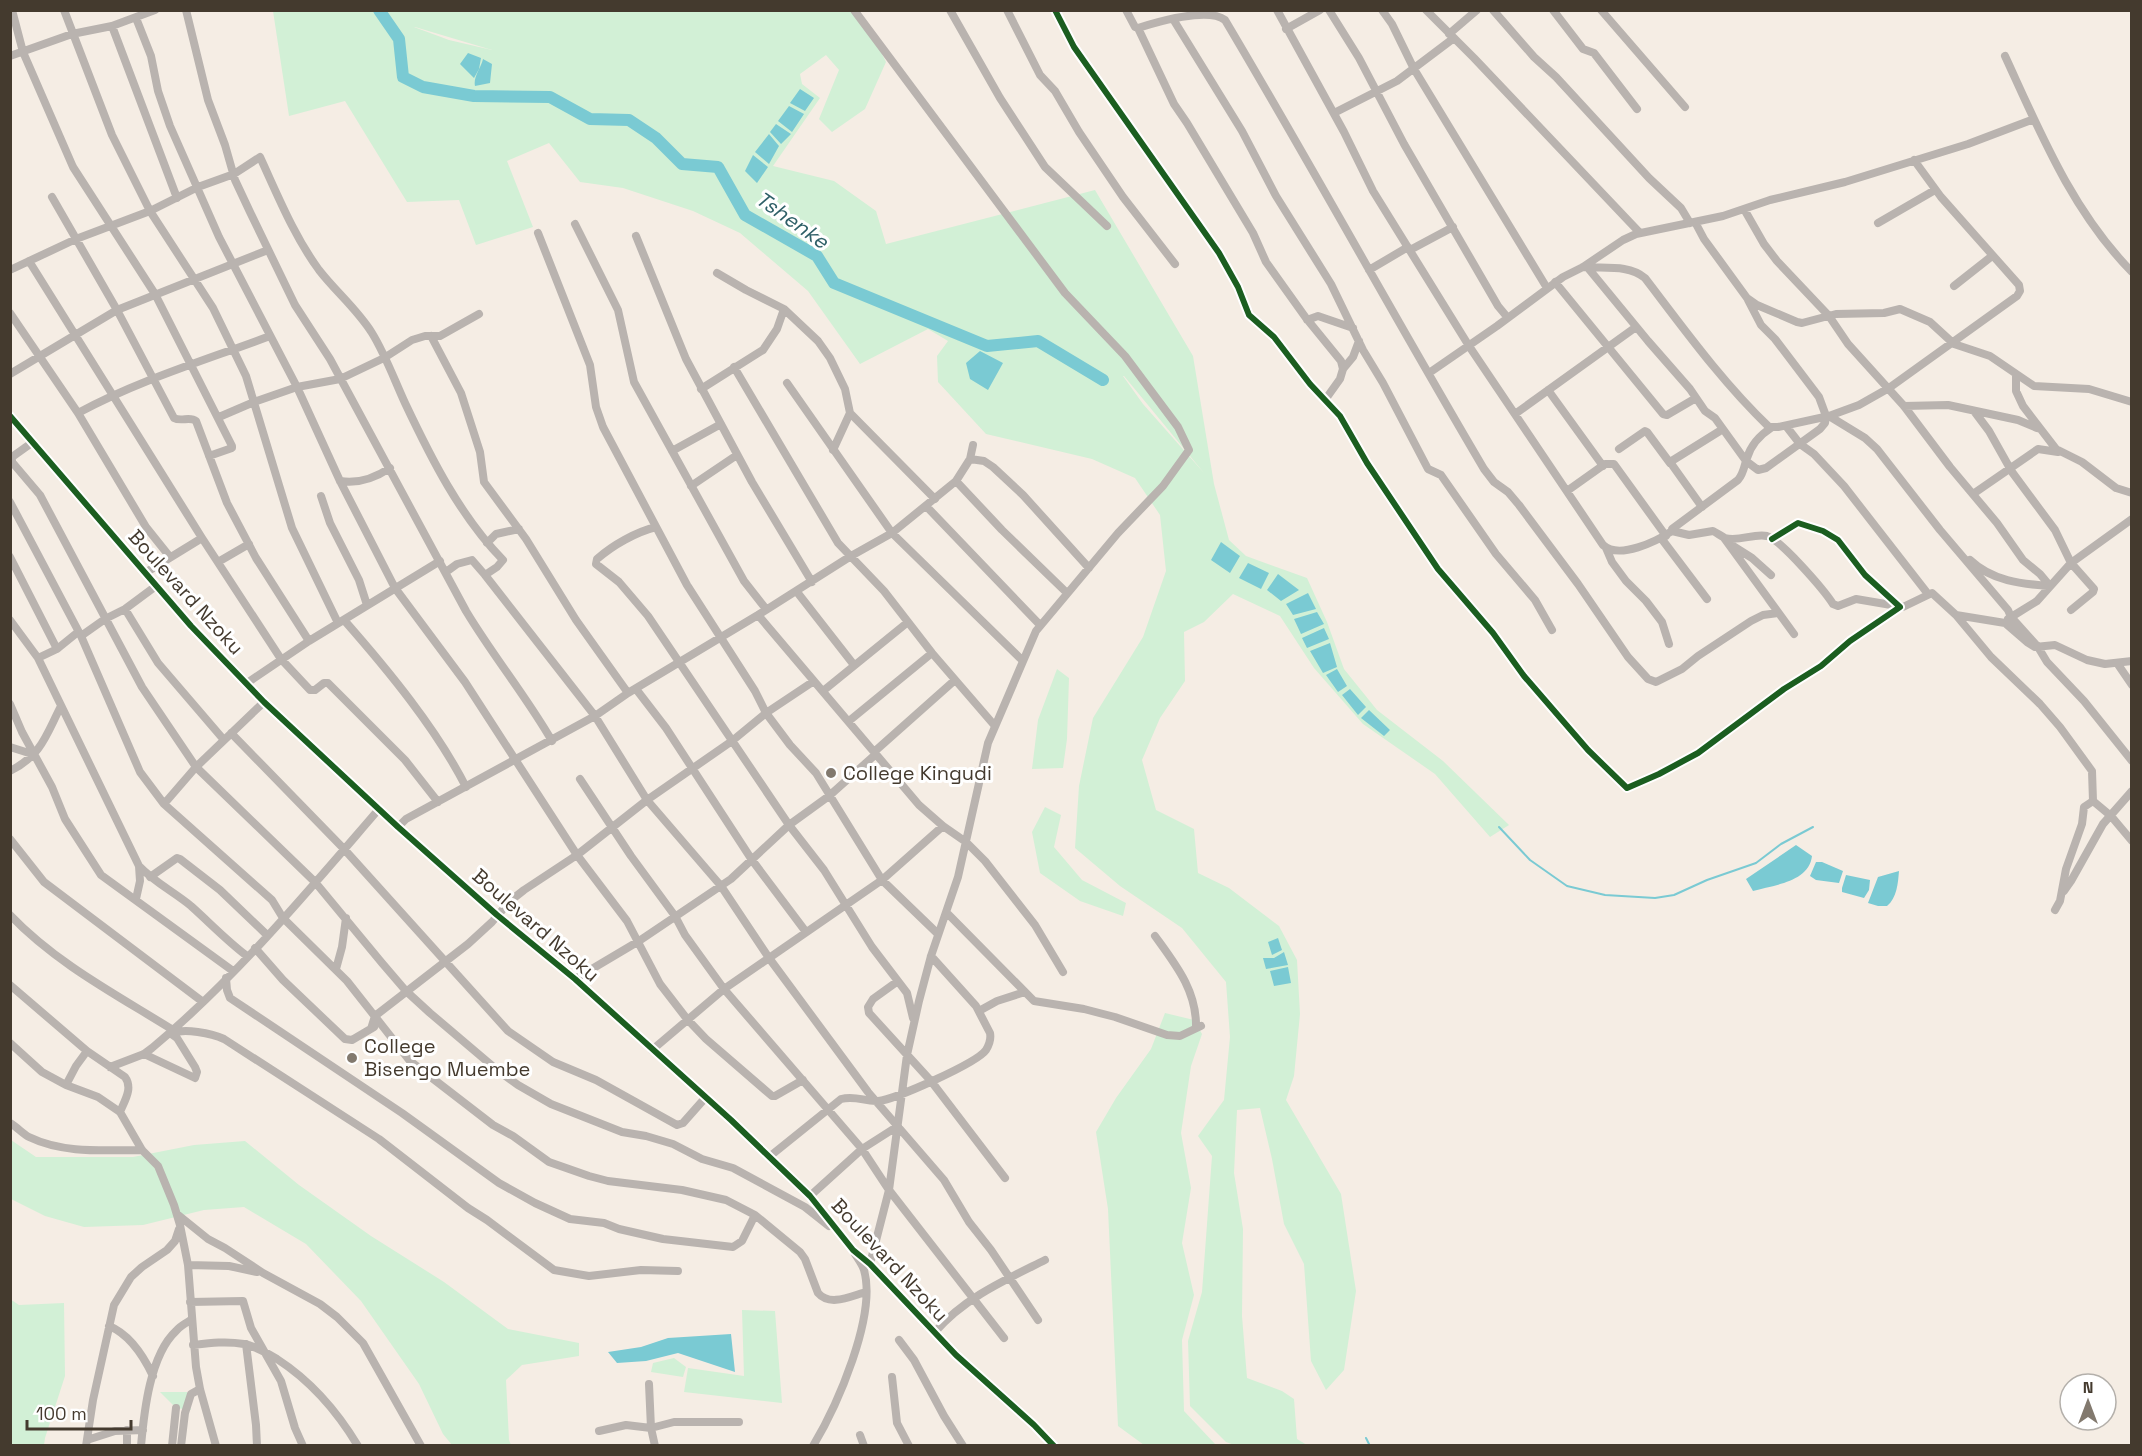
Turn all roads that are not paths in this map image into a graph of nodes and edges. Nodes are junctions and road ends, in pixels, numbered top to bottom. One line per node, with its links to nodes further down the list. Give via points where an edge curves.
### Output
1 (12, 10): 28 (street)
2 (64, 10): 26 (street)
3 (155, 10): 20 (street)
4 (186, 10): 38 (street, via 204,86)
5 (854, 10): 166 (street, via 1065,293 1125,356 1178,427 1189,450 1163,486)
6 (950, 10): 49 (street, via 1045,167)
7 (1007, 10): 59 (street, via 1040,75 1123,197)
8 (1055, 10): 106 (street, via 1074,47 1219,253 1249,315 1274,337)
9 (1126, 10): 24 (street)
10 (1220, 10): 22 (street)
11 (1277, 10): 25 (street)
12 (1320, 10): 25 (street)
13 (1329, 10): 32 (street)
14 (1382, 10): 31 (street)
15 (1426, 10): 27 (street)
16 (1477, 10): 27 (street)
17 (1493, 10): 45 (street)
18 (1553, 10): 34 (street, via 1583,50 1594,54)
19 (1601, 10): 33 (street)
20 (136, 18): 23 (street); 39 (street, via 170,126)
21 (1173, 19): 22 (street, via 1211,15); 24 (street); 80 (street, via 1242,131)
22 (1225, 20): 63 (street)
23 (112, 26): 26 (street); 42 (street)
24 (1138, 28): 78 (street, via 1174,104 1253,233 1266,262)
25 (1286, 29): 35 (street)
26 (72, 34): 28 (street); 44 (street, via 112,135)
27 (1452, 36): 31 (street); 52 (street)
28 (23, 52): 29 (street); 47 (street, via 73,167)
29 (10, 56)
30 (2005, 56): 36 (street)
31 (1414, 69): 32 (street); 69 (street)
32 (1376, 91): 35 (street); 50 (street)
33 (1685, 107)
34 (1637, 110)
35 (1334, 113): 55 (street, via 1373,191)
36 (2034, 120): 37 (street); 64 (street, via 2072,196)
37 (1914, 160): 40 (street); 43 (street)
38 (234, 174): 39 (street); 56 (street); 90 (street, via 260,157 297,238 372,333)
39 (198, 187): 42 (street); 60 (street)
40 (1935, 190): 46 (street); 57 (street)
41 (52, 197): 54 (street)
42 (177, 198): 44 (street)
43 (1744, 209): 45 (street); 76 (street, via 1777,261)
44 (150, 211): 47 (street); 66 (street)
45 (1693, 223): 52 (street); 71 (street)
46 (1878, 223)
47 (110, 225): 54 (street); 70 (street)
48 (575, 225): 127 (street, via 618,310 634,382)
49 (1107, 226)
50 (1453, 227): 55 (street); 77 (street)
51 (538, 233): 149 (street, via 590,365 603,427)
52 (1640, 233): 61 (street, via 1623,240)
53 (636, 236): 101 (street)
54 (76, 238): 58 (street); 73 (street)
55 (1409, 249): 63 (street); 86 (street)
56 (268, 250): 60 (street); 97 (street, via 294,305)
57 (1992, 256): 68 (street); 85 (street, via 2019,285 2019,293)
58 (29, 261): 62 (street); 81 (street)
59 (1175, 264)
60 (233, 265): 66 (street); 82 (street)
61 (1586, 267): 67 (street); 79 (street); 119 (street, via 1627,269 1645,278 1696,345)
62 (11, 268)
63 (1369, 270): 94 (street)
64 (2132, 272)
65 (717, 273): 72 (street)
66 (196, 280): 70 (street); 88 (street)
67 (1556, 282): 69 (street); 87 (street)
68 (1954, 285)
69 (1547, 288): 77 (street)
70 (155, 294): 73 (street); 91 (street)
71 (1747, 298): 76 (street, via 1799,323); 115 (street, via 1761,325 1819,398)
72 (784, 309): 92 (street, via 763,350); 112 (street, via 830,358 845,389)
73 (117, 310): 81 (street); 98 (street)
74 (10, 313): 89 (street)
75 (479, 314): 83 (street, via 440,336)
76 (1829, 316): 85 (street, via 1900,309 1930,322); 102 (street, via 1848,344)
77 (1508, 318): 86 (street)
78 (1307, 320): 80 (street, via 1318,316); 93 (street)
79 (1636, 327): 87 (street); 105 (street)
80 (1353, 328): 84 (street)
81 (75, 336): 89 (street); 104 (street)
82 (270, 336): 88 (street); 100 (street)
83 (430, 336): 90 (street, via 418,337); 150 (street, via 462,393 480,452 484,482)
84 (1359, 341): 93 (street); 194 (street, via 1428,469 1441,475 1496,555 1535,600)
85 (1950, 342): 96 (street, via 1990,356); 102 (street)
86 (1468, 346): 94 (street); 113 (street)
87 (1608, 348): 103 (street); 105 (street, via 1663,414)
88 (233, 350): 91 (street); 107 (street)
89 (38, 356): 95 (street); 111 (street)
90 (384, 358): 97 (street); 156 (street, via 454,498)
91 (191, 364): 98 (street); 116 (street)
92 (734, 367): 101 (street); 160 (street, via 838,543)
93 (1344, 369): 106 (street)
94 (1429, 373): 184 (street, via 1484,469 1519,505 1648,679 1656,682 1676,672 1751,621)
95 (10, 374)
96 (2016, 376): 108 (street, via 2034,386 2089,389); 121 (street, via 2018,395)
97 (340, 379): 100 (street); 135 (street)
98 (154, 380): 104 (street); 130 (street, via 174,418 196,421)
99 (787, 384): 126 (street)
100 (297, 387): 107 (street); 137 (street)
101 (701, 388): 117 (street)
102 (1889, 388): 109 (street); 115 (street)
103 (1548, 390): 113 (street); 134 (street)
104 (114, 394): 111 (street); 153 (street)
105 (1696, 398): 120 (street)
106 (1325, 400): 180 (street, via 1340,416 1438,569 1494,633 1524,676 1627,788 1698,753)
107 (254, 402): 116 (street); 190 (street, via 292,528)
108 (2132, 402)
109 (1904, 406): 110 (street, via 1948,405); 142 (street)
110 (1974, 411): 121 (street); 136 (street)
111 (78, 413): 162 (street, via 137,512)
112 (850, 413): 126 (street); 144 (street)
113 (1515, 414): 140 (street)
114 (10, 416): 122 (street, Boulevard Nzoku)
115 (1827, 416): 118 (street); 123 (street, via 1820,429); 157 (street, via 1866,438 1877,449)
116 (219, 417): 130 (street, via 232,447)
117 (721, 424): 127 (street); 129 (street)
118 (1786, 426): 119 (street); 123 (street)
119 (1771, 428): 132 (street, via 1758,439)
120 (1723, 429): 132 (street); 133 (street)
121 (2040, 429): 128 (street)
122 (33, 442): 168 (street, Boulevard Nzoku); 188 (street, via 12,457 12,462 40,495)
123 (1800, 444): 132 (street, via 1766,468 1758,470); 177 (street, via 1844,486)
124 (973, 445): 131 (street)
125 (1619, 449): 133 (street, via 1645,431)
126 (834, 450): 151 (street)
127 (672, 452): 139 (street)
128 (2059, 452): 136 (street, via 2038,449); 141 (street, via 2082,462 2116,488)
129 (737, 455): 139 (street); 171 (street)
130 (209, 456): 158 (street, via 219,486)
131 (970, 459): 138 (street); 166 (street, via 993,467)
132 (1746, 460): 147 (street, via 1738,480)
133 (1670, 463): 147 (street)
134 (1603, 466): 140 (street); 152 (street, via 1616,466)
135 (390, 468): 137 (street, via 361,481); 163 (street)
136 (2010, 469): 142 (street); 165 (street, via 2055,530)
137 (340, 481): 174 (street)
138 (956, 481): 144 (street); 176 (street)
139 (691, 486): 182 (street, via 744,581)
140 (1567, 491): 159 (street)
141 (2132, 493)
142 (1973, 494): 173 (street, via 2023,560)
143 (321, 496): 179 (street)
144 (935, 500): 146 (street)
145 (10, 502): 195 (street)
146 (926, 506): 151 (street); 193 (street)
147 (1702, 507): 152 (street)
148 (2130, 523): 165 (street)
149 (656, 527): 197 (street); 207 (street, via 638,533 596,561 648,616)
150 (519, 529): 156 (street, via 496,534); 214 (street, via 576,620)
151 (892, 533): 160 (street); 205 (street)
152 (1666, 535): 155 (street, via 1713,531); 159 (street, via 1648,545); 178 (street)
153 (202, 538): 162 (street); 164 (street)
154 (1772, 539): 155 (street, via 1764,536); 180 (street, via 1835,605 1856,599); 180 (street, via 1798,523 1828,533)
155 (1727, 541): 170 (street); 184 (street)
156 (487, 543): 169 (street, via 504,560)
157 (1951, 543): 173 (street, via 1985,573); 187 (street)
158 (249, 544): 164 (street); 198 (street)
159 (1606, 548): 199 (street, via 1626,581 1662,622)
160 (851, 556): 171 (street); 191 (street)
161 (10, 557): 201 (street)
162 (170, 557): 168 (street)
163 (440, 561): 167 (street); 174 (street)
164 (218, 562): 204 (street)
165 (2072, 563): 173 (street); 183 (street, via 2094,591)
166 (1089, 568): 176 (street)
167 (446, 572): 169 (street, via 472,560); 225 (street, via 482,637)
168 (145, 573): 172 (street, Boulevard Nzoku)
169 (485, 574): 220 (street)
170 (1771, 575)
171 (812, 582): 175 (street)
172 (156, 586): 181 (street); 212 (street, Boulevard Nzoku)
173 (2050, 586): 187 (street, via 2037,601)
174 (395, 588): 179 (street); 230 (street)
175 (797, 592): 182 (street); 209 (street)
176 (1067, 593): 193 (street)
177 (1928, 594): 180 (street); 186 (street, via 1936,595)
178 (1707, 599)
179 (367, 606): 190 (street)
180 (1900, 607)
181 (125, 609): 188 (street); 224 (street, via 158,663)
182 (766, 609): 185 (street)
183 (2071, 610)
184 (1778, 613): 196 (street)
185 (758, 615): 197 (street); 211 (street)
186 (1956, 615): 192 (street); 240 (street, via 2060,727 2091,770)
187 (2012, 617): 192 (street); 200 (street)
188 (105, 619): 195 (street); 232 (street, via 142,687)
189 (10, 620): 203 (street)
190 (341, 621): 198 (street); 236 (street, via 368,648 442,746)
191 (908, 622): 202 (street); 209 (street)
192 (2001, 622): 200 (street)
193 (1040, 625): 205 (street)
194 (1552, 630)
195 (80, 634): 201 (street); 242 (street, via 140,772)
196 (1794, 634)
197 (720, 638): 207 (street); 219 (street)
198 (309, 641): 204 (street)
199 (1669, 644)
200 (2038, 647): 208 (street, via 2055,645 2098,663); 231 (street)
201 (57, 649): 203 (street)
202 (932, 653): 210 (street); 221 (street)
203 (38, 658): 218 (street)
204 (281, 660): 212 (street); 241 (street, via 310,690 328,683 405,760)
205 (1023, 661): 222 (street)
206 (2132, 661): 208 (street)
207 (680, 663): 214 (street); 226 (street)
208 (2117, 663): 213 (street)
209 (854, 665): 215 (street)
210 (955, 680): 222 (street); 228 (street)
211 (814, 681): 215 (street); 219 (street)
212 (247, 683): 216 (street, Boulevard Nzoku)
213 (2132, 684)
214 (632, 691): 220 (street); 233 (street, via 650,705)
215 (823, 691): 221 (street)
216 (264, 702): 223 (street); 243 (street, Boulevard Nzoku)
217 (10, 704): 229 (street)
218 (61, 706): 229 (street, via 49,735); 255 (street)
219 (766, 713): 226 (street); 238 (street, via 816,773)
220 (595, 716): 225 (street); 239 (street)
221 (849, 721): 228 (street)
222 (995, 726): 251 (street)
223 (231, 733): 224 (street); 252 (street)
224 (224, 740): 232 (street)
225 (552, 741): 230 (street)
226 (732, 741): 233 (street); 245 (street)
227 (10, 747): 229 (street)
228 (875, 753): 238 (street); 246 (street, via 919,805)
229 (33, 754): 234 (street); 261 (street, via 65,819 101,875)
230 (517, 760): 236 (street); 253 (street)
231 (2132, 761)
232 (196, 767): 242 (street); 258 (street)
233 (693, 769): 239 (street); 254 (street)
234 (10, 771)
235 (580, 779): 248 (street)
236 (466, 787): 241 (street)
237 (2132, 791): 244 (street)
238 (829, 796): 245 (street); 257 (street)
239 (647, 800): 248 (street); 259 (street)
240 (2093, 801): 244 (street); 260 (street, via 2084,807)
241 (438, 802): 247 (street, via 406,819)
242 (164, 804): 268 (street, via 272,900)
243 (379, 809): 247 (street, Boulevard Nzoku); 252 (street)
244 (2110, 815): 250 (street); 260 (street)
245 (789, 825): 254 (street); 262 (street)
246 (943, 826): 251 (street); 257 (street)
247 (398, 828): 266 (street, Boulevard Nzoku)
248 (613, 828): 253 (street); 267 (street)
249 (10, 840): 290 (street, via 44,882)
250 (2132, 841)
251 (966, 842): 264 (street); 282 (street, via 1035,925)
252 (344, 849): 258 (street); 279 (street)
253 (577, 855): 266 (street, via 524,890); 274 (street)
254 (753, 860): 259 (street); 270 (street)
255 (139, 866): 256 (street); 261 (street)
256 (150, 878): 271 (street, via 178,858); 276 (street, via 184,901)
257 (882, 880): 262 (street); 272 (street)
258 (315, 882): 268 (street); 269 (street)
259 (721, 886): 267 (street); 278 (street)
260 (2061, 895): 263 (street)
261 (136, 899): 281 (street)
262 (846, 903): 270 (street); 285 (street)
263 (2055, 910)
264 (947, 913): 272 (street); 289 (street)
265 (10, 915): 297 (street, via 50,951)
266 (497, 915): 279 (street); 284 (street, Boulevard Nzoku)
267 (675, 916): 274 (street); 287 (street)
268 (283, 918): 271 (street); 280 (street)
269 (346, 918): 280 (street); 288 (street)
270 (806, 932): 278 (street)
271 (267, 934): 275 (street)
272 (938, 934): 277 (street)
273 (1155, 936): 289 (street, via 1189,988 1198,1027 1180,1036 1161,1034 1084,1009 1034,1001)
274 (639, 941): 284 (street); 293 (street, via 660,984)
275 (255, 948): 276 (street); 296 (street, via 345,1039 352,1040)
276 (248, 956): 281 (street)
277 (931, 956): 291 (street); 294 (street)
278 (769, 958): 287 (street); 309 (street)
279 (446, 961): 288 (street); 308 (street, via 508,1031 560,1065 615,1090 676,1125 683,1123)
280 (336, 969): 292 (street)
281 (233, 971): 283 (street)
282 (1064, 972)
283 (226, 978): 290 (street); 321 (street, via 230,998 499,1183 570,1219 604,1223 663,1239 733,1247 742,1241)
284 (575, 979): 299 (street, Boulevard Nzoku)
285 (898, 981): 294 (street, via 907,993); 302 (street, via 868,1006 869,1013)
286 (10, 985): 300 (street)
287 (724, 990): 293 (street); 304 (street)
288 (406, 991): 292 (street); 323 (street, via 478,1056 538,1097 613,1129 673,1144 702,1159 733,1168 805,1207)
289 (1025, 992): 291 (street, via 997,1000)
290 (202, 1002): 297 (street)
291 (979, 1011): 305 (street, via 990,1033 986,1051)
292 (375, 1016): 295 (street); 296 (street)
293 (687, 1019): 299 (street); 304 (street, via 772,1096)
294 (915, 1023): 302 (street)
295 (381, 1024): 296 (street); 321 (street, via 410,1061 485,1119 549,1161 608,1180 711,1196)
296 (371, 1029)
297 (172, 1032): 301 (street); 301 (street, via 195,1067 195,1078); 328 (street, via 212,1034 224,1039 379,1139 554,1270 589,1276 641,1270)
298 (10, 1043): 306 (street, via 42,1072)
299 (652, 1050): 308 (street, Boulevard Nzoku)
300 (87, 1051): 303 (street); 306 (street)
301 (144, 1054): 303 (street)
302 (907, 1055): 305 (street); 307 (street)
303 (110, 1067): 311 (street, via 128,1083)
304 (803, 1080): 310 (street)
305 (931, 1081): 307 (street); 317 (street)
306 (66, 1085): 311 (street, via 98,1097)
307 (902, 1093): 309 (street); 313 (street)
308 (706, 1098): 316 (street, Boulevard Nzoku)
309 (877, 1101): 310 (street, via 846,1098); 313 (street)
310 (828, 1110): 314 (street); 316 (street)
311 (120, 1112): 315 (street)
312 (10, 1123): 315 (street, via 27,1136 65,1148)
313 (898, 1126): 314 (street); 318 (street); 330 (street, via 944,1180)
314 (862, 1149): 318 (street); 319 (street)
315 (142, 1150): 320 (street, via 158,1166)
316 (770, 1157): 319 (street, Boulevard Nzoku)
317 (1005, 1178)
318 (889, 1190): 326 (street); 332 (street)
319 (810, 1196): 323 (street, Boulevard Nzoku)
320 (177, 1214): 322 (street); 329 (street, via 195,1230)
321 (755, 1215): 331 (street, via 800,1252 822,1297 833,1300)
322 (180, 1225): 327 (street); 336 (street, via 167,1250 130,1277 114,1305)
323 (840, 1234): 324 (street, Boulevard Nzoku)
324 (853, 1250): 326 (street, Boulevard Nzoku); 331 (street, via 864,1270)
325 (1045, 1260): 330 (street)
326 (870, 1264): 337 (street, Boulevard Nzoku)
327 (188, 1265): 329 (street, via 229,1266); 333 (street)
328 (678, 1271)
329 (263, 1273): 363 (street, via 320,1304 363,1343)
330 (1008, 1278): 332 (street); 335 (street)
331 (866, 1292): 365 (street, via 864,1319 854,1354)
332 (973, 1299): 337 (street, via 950,1315); 338 (street)
333 (190, 1302): 334 (street); 342 (street, via 243,1301 251,1328)
334 (191, 1320): 341 (street); 343 (street, via 176,1330 163,1347)
335 (1038, 1320)
336 (109, 1326): 343 (street, via 134,1347); 354 (street)
337 (935, 1332): 369 (street, Boulevard Nzoku)
338 (1004, 1338)
339 (899, 1340): 368 (street)
340 (246, 1344): 341 (street); 342 (street); 360 (street)
341 (193, 1345): 346 (street)
342 (266, 1352): 361 (street, via 281,1381); 362 (street, via 314,1387)
343 (153, 1376): 351 (street)
344 (891, 1377): 367 (street, via 897,1423)
345 (649, 1383): 349 (street)
346 (200, 1389): 358 (street, via 191,1394); 359 (street)
347 (176, 1408): 357 (street)
348 (739, 1422): 349 (street, via 674,1422)
349 (651, 1428): 352 (street, via 626,1425); 364 (street)
350 (127, 1430): 351 (street); 354 (street, via 106,1433); 355 (street)
351 (142, 1430): 356 (street)
352 (599, 1431)
353 (860, 1435): 366 (street)
354 (86, 1443)
355 (127, 1446)
356 (141, 1446)
357 (172, 1446)
358 (181, 1446)
359 (216, 1446)
360 (257, 1446)
361 (303, 1446)
362 (358, 1446)
363 (421, 1446)
364 (655, 1446)
365 (813, 1446)
366 (864, 1446)
367 (909, 1446)
368 (963, 1446)
369 (1054, 1446)

